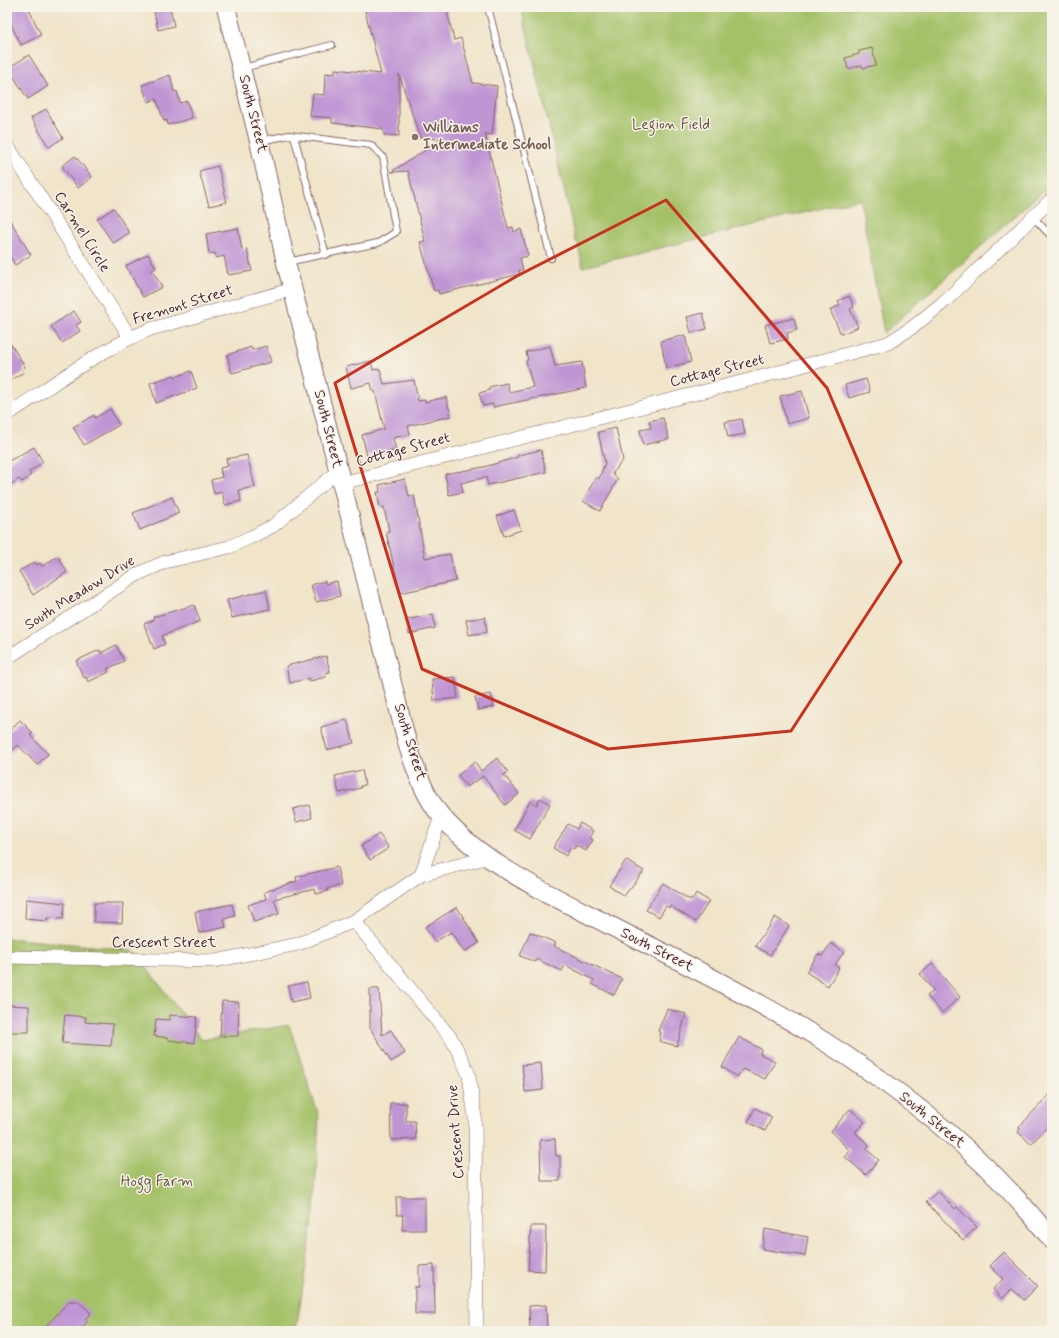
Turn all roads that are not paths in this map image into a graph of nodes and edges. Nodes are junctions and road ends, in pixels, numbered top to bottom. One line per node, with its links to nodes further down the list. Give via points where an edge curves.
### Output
1 (226, 7): 4 (street, South Street)
2 (488, 7): 12 (lane)
3 (332, 45): 4 (lane)
4 (242, 68): 6 (street, South Street)
5 (294, 136): 6 (lane); 11 (lane); 11 (lane, via 371,145 383,157 396,232 378,243)
6 (260, 141): 13 (street, South Street)
7 (7, 145): 15 (street, Carmel Circle)
8 (1052, 199): 9 (street, Cottage Street)
9 (1033, 217): 10 (lane); 17 (street, Cottage Street, via 946,301 888,343 749,380)
10 (1052, 237)
11 (326, 255): 13 (lane)
12 (551, 258)
13 (286, 263): 14 (street, South Street)
14 (293, 289): 15 (street, Fremont Street); 17 (street, South Street)
15 (130, 337): 16 (street, Fremont Street, via 96,356)
16 (7, 415)
17 (340, 477): 18 (street, South Meadow Drive, via 273,526 251,538 229,547 165,562 138,574); 19 (street, South Street, via 408,746 423,786)
18 (7, 658)
19 (441, 816): 20 (street, South Street, via 455,831); 21 (street)
20 (489, 857): 21 (street, Crescent Street); 24 (street, South Street, via 562,901 753,1000 851,1059 908,1100 974,1155 1017,1198)
21 (422, 875): 22 (street, Crescent Street)
22 (354, 921): 23 (street, Crescent Street, via 298,944 215,961); 25 (street, Crescent Drive, via 451,1038 469,1075 476,1143)
23 (7, 957)
24 (1052, 1240)
25 (477, 1331)

